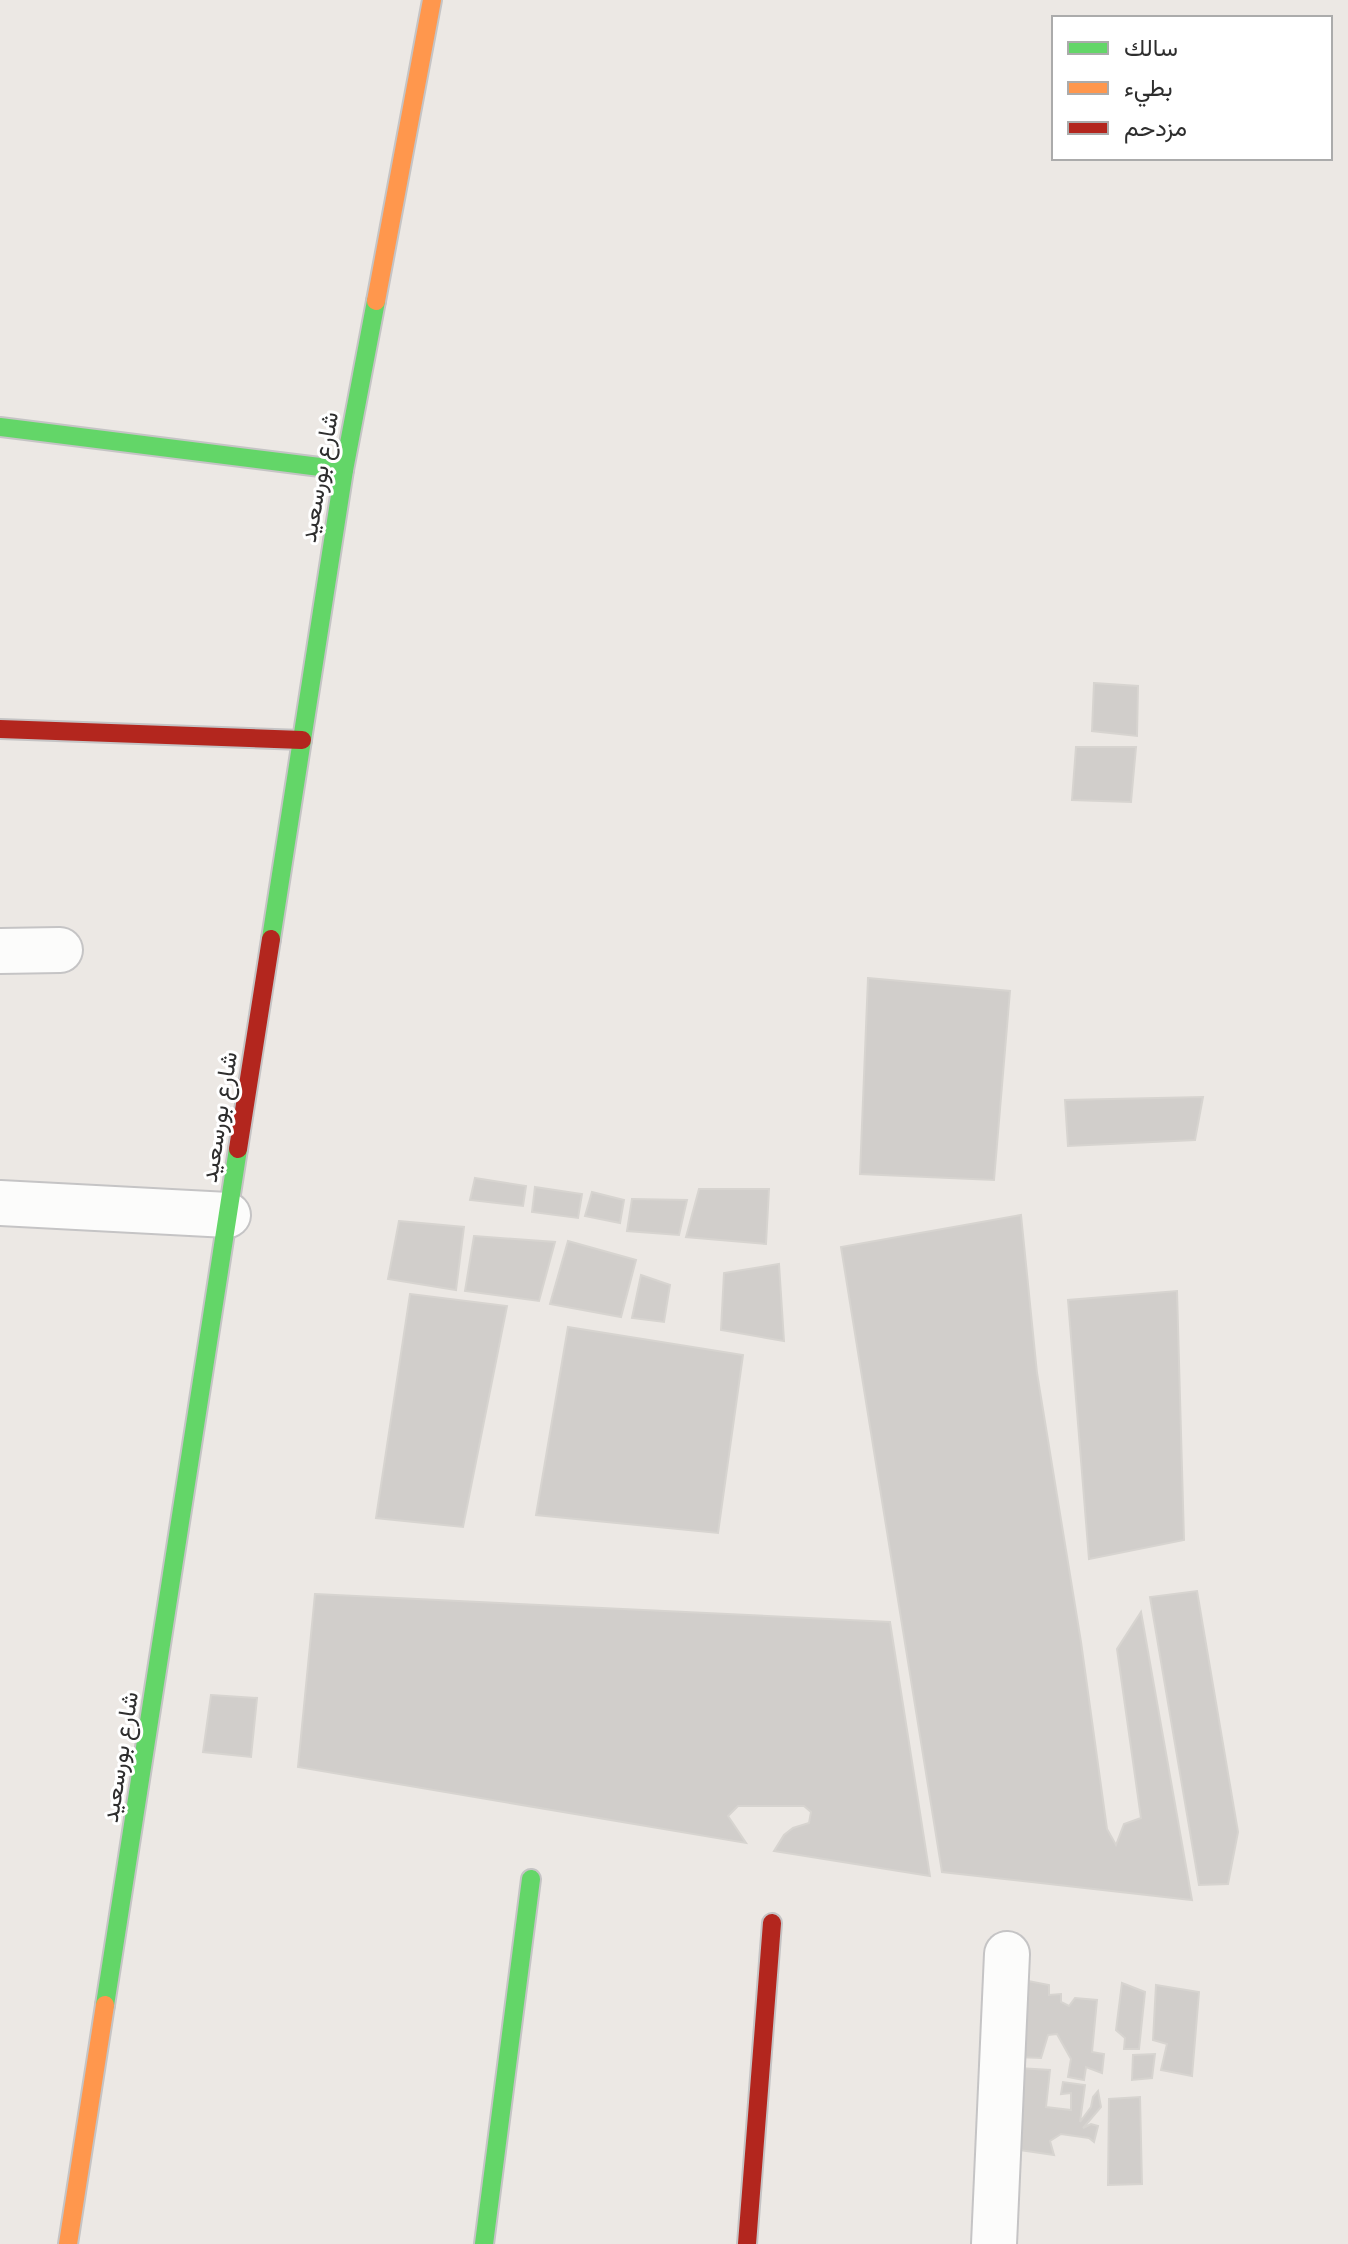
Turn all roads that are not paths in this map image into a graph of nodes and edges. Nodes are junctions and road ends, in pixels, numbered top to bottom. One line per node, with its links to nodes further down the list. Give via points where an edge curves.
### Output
1 (432, 0): 3 (street, شارع بورسعيد)
2 (0, 427): 3 (street)
3 (344, 470): 5 (street, شارع بورسعيد)
4 (0, 729): 5 (street)
5 (302, 740): 9 (street, شارع بورسعيد)
6 (60, 950): 7 (street)
7 (0, 951)
8 (0, 1203): 9 (street)
9 (228, 1215): 13 (street, شارع بورسعيد)
10 (531, 1879): 14 (street)
11 (772, 1923): 15 (street)
12 (1007, 1954): 16 (street)
13 (68, 2244)
14 (484, 2244)
15 (747, 2244)
16 (994, 2244)

